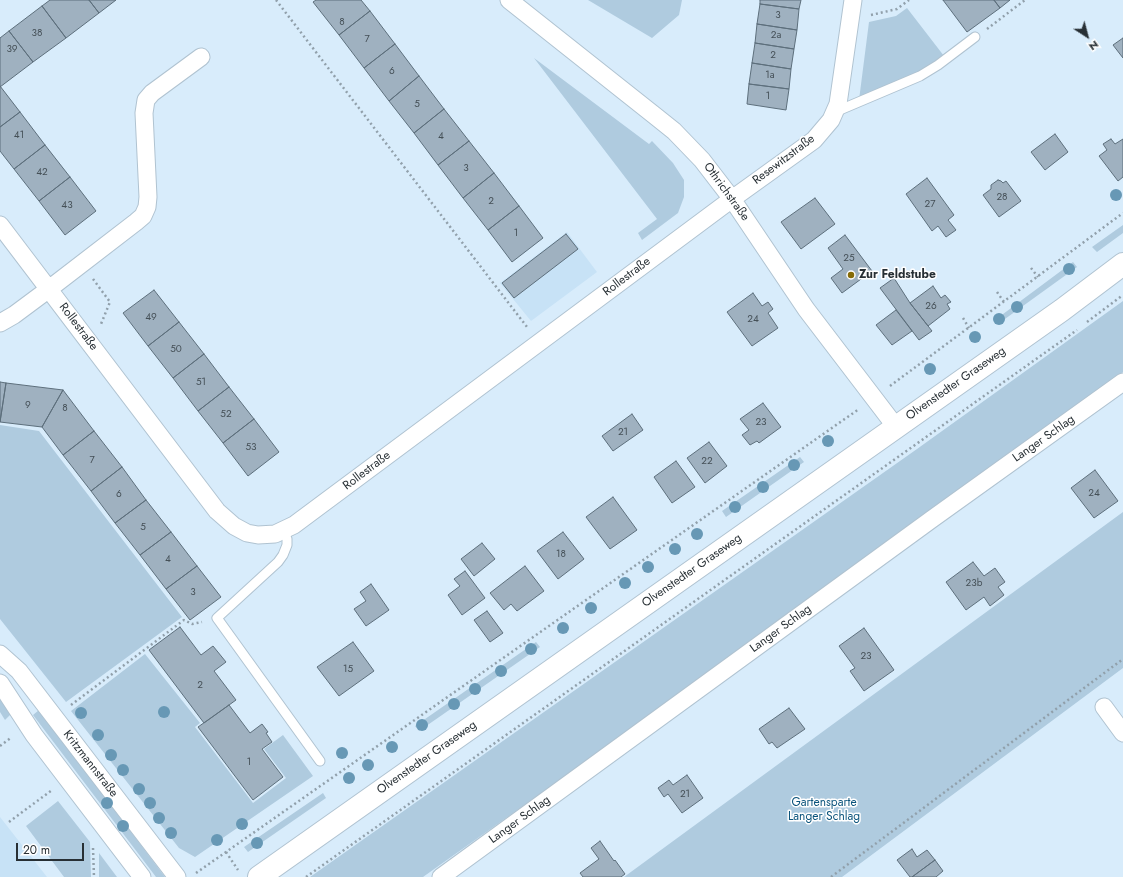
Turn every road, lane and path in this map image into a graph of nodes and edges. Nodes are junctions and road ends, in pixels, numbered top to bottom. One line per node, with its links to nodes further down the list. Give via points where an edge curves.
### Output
1 (276, 0): 26 (path)
2 (509, 0): 10 (street, Othrichstraße, via 674,131 702,160)
3 (853, 0): 6 (street, Resewitzstraße)
4 (909, 0): 6 (path, via 897,9)
5 (1025, 0): 7 (path)
6 (850, 20): 9 (street, Resewitzstraße)
7 (975, 37): 9 (lane, via 920,76)
8 (201, 57): 14 (street, via 146,100 144,113 148,197 143,216)
9 (835, 112): 10 (street, Resewitzstraße, via 814,140)
10 (732, 199): 31 (street, Othrichstraße, via 806,309); 32 (street, Rollestraße, via 294,526)
11 (1123, 213): 16 (path)
12 (0, 225): 17 (street, Rollestraße)
13 (1123, 264): 31 (main road, Olvenstedter Graseweg)
14 (81, 265): 17 (street); 27 (path, via 110,302)
15 (1031, 268): 16 (path)
16 (1038, 277): 20 (path)
17 (49, 289): 23 (street); 27 (street, Rollestraße)
18 (997, 292): 20 (path)
19 (1123, 295): 22 (path)
20 (1004, 302): 25 (path)
21 (962, 318): 25 (path)
22 (1086, 322)
23 (0, 323)
24 (1080, 327): 52 (path)
25 (969, 328): 28 (path)
26 (530, 330)
27 (92, 346): 32 (street, Rollestraße, via 221,515 234,526 251,534 268,535)
28 (897, 382)
29 (1123, 382): 53 (street, Langer Schlag)
30 (852, 414): 46 (path)
31 (896, 427): 48 (main road, Olvenstedter Graseweg)
32 (284, 530): 33 (lane, via 287,545 281,559)
33 (217, 618): 38 (path, via 192,624 184,620); 42 (lane)
34 (0, 654): 51 (street, Kritzmannstraße, via 19,671)
35 (1123, 659): 54 (path)
36 (0, 683): 50 (street, via 34,735)
37 (1104, 707): 39 (street)
38 (66, 709)
39 (1123, 733)
40 (14, 736): 41 (path)
41 (0, 746)
42 (320, 761)
43 (53, 789): 44 (path)
44 (9, 822)
45 (93, 843): 49 (path)
46 (226, 852): 47 (path); 48 (path)
47 (195, 874)
48 (249, 874)
49 (94, 877)
50 (142, 877)
51 (177, 877)
52 (306, 877)
53 (441, 877)
54 (831, 877)

